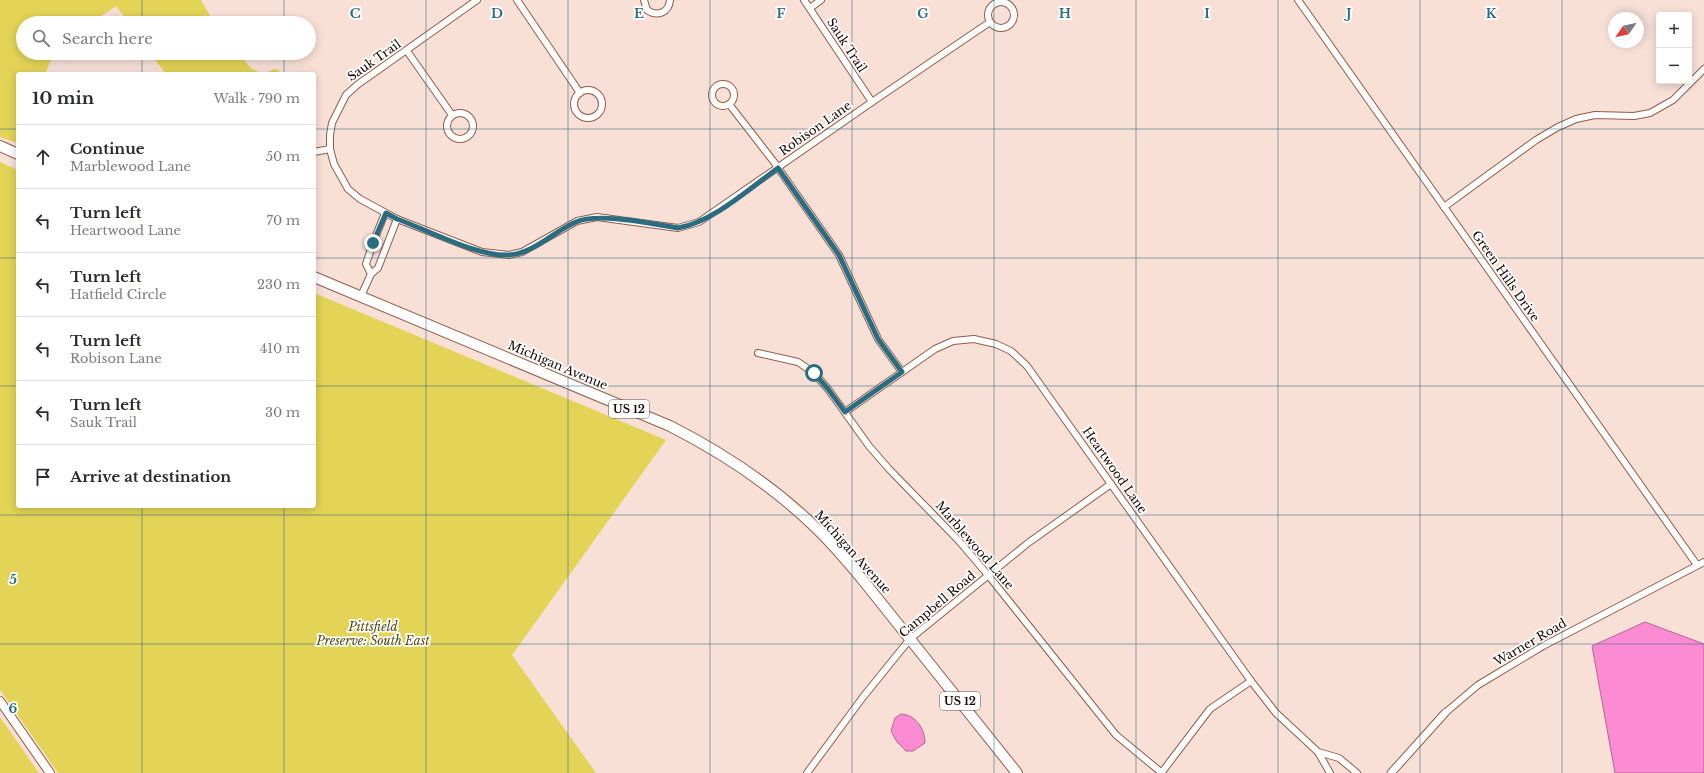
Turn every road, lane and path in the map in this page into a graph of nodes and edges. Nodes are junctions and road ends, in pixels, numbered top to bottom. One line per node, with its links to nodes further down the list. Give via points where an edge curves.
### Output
1 (477, 0): 10 (street, Sauk Trail)
2 (517, 0): 12 (street)
3 (644, 0): 4 (street, via 647,10 654,14 666,10)
4 (670, 0)
5 (804, 0): 8 (street, Sauk Trail)
6 (821, 0): 8 (street)
7 (1298, 0): 21 (street, Green Hills Drive)
8 (810, 8): 13 (street, Sauk Trail)
9 (990, 22): 9 (street, via 989,10 994,4 1007,3 1013,9 1014,18 1009,26 1001,28); 13 (street, Robison Lane)
10 (407, 51): 15 (street); 17 (street, Sauk Trail, via 346,95 332,123)
11 (1704, 69): 21 (street, via 1673,100 1652,112 1634,116 1594,115 1558,127)
12 (580, 93): 12 (street, via 575,100 575,109 585,118 594,117 600,111 600,98 594,92)
13 (872, 102): 20 (street, Robison Lane)
14 (729, 104): 20 (street)
15 (452, 115): 15 (street, via 447,122 450,135 458,139 470,135 473,127 471,119 460,113)
16 (0, 146): 19 (highway)
17 (330, 149): 18 (street); 22 (street, Sauk Trail, via 337,170 348,189 360,199)
18 (316, 152)
19 (16, 153)
20 (778, 168): 23 (street, Robison Lane, via 711,216 689,226 678,228 597,217 577,221 522,252 509,255 482,252); 28 (street, via 839,255 878,339)
21 (1444, 207): 32 (street, Green Hills Drive)
22 (386, 213): 23 (street, Sauk Trail); 24 (street, via 366,264)
23 (397, 219): 24 (street, via 378,268)
24 (371, 274): 26 (street)
25 (316, 278): 26 (highway, Michigan Avenue / US 12)
26 (361, 296): 34 (highway, Michigan Avenue / US 12, via 670,426 722,455 777,493 815,527 862,579)
27 (758, 353): 29 (street, Marblewood Lane, via 798,362 814,373)
28 (902, 372): 29 (street, Heartwood Lane); 30 (street, Heartwood Lane, via 935,349 953,341 974,339 996,344 1011,351 1027,366)
29 (845, 412): 33 (street, Marblewood Lane, via 889,469 959,541)
30 (1111, 484): 33 (street, Campbell Road, via 1028,543); 35 (street, Heartwood Lane)
31 (1704, 562): 32 (street, Warner Road)
32 (1697, 565): 37 (street, Warner Road, via 1543,646 1478,685)
33 (988, 576): 34 (street, Campbell Road); 42 (street, Marblewood Lane, via 1116,735)
34 (910, 639): 40 (street, Campbell Road); 41 (highway, US 12)
35 (1251, 681): 38 (street, Heartwood Lane, via 1276,713); 42 (street, via 1210,709)
36 (0, 701): 39 (main road)
37 (1444, 713): 45 (street, Warner Road)
38 (1318, 752): 43 (street, Heartwood Lane); 44 (street, Heartwood Lane, via 1339,758)
39 (50, 773)
40 (807, 773)
41 (1017, 773)
42 (1162, 773)
43 (1330, 773)
44 (1357, 773)
45 (1391, 773)

